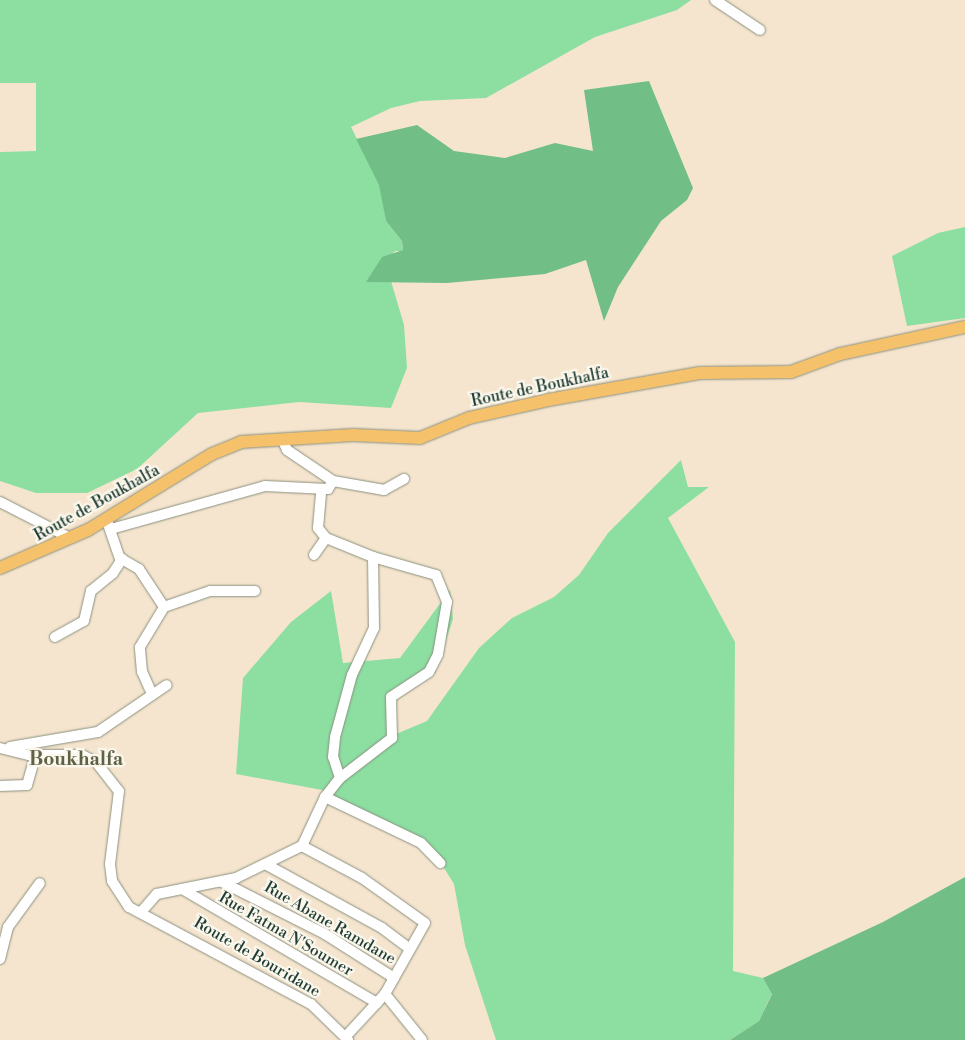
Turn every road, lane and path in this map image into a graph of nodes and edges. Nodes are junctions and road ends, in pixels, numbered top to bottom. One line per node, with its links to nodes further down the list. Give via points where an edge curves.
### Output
1 (715, 0): 2 (street)
2 (760, 30)
3 (965, 327): 4 (main road, Route de Boukhalfa, via 840,354 791,372 700,373 548,400 469,418 420,438 353,435)
4 (282, 439): 6 (street, via 287,450); 9 (main road, Route de Boukhalfa, via 241,442 220,450)
5 (404, 479): 6 (street, via 384,490)
6 (334, 481): 7 (street)
7 (321, 491): 9 (street, via 265,486); 11 (street, via 318,533)
8 (0, 502): 10 (street)
9 (109, 524): 10 (main road, Route de Boukhalfa); 14 (street)
10 (70, 538): 15 (main road, Route de Boukhalfa)
11 (326, 538): 12 (street); 13 (street)
12 (314, 555)
13 (373, 557): 23 (street, via 374,628 352,674 335,737 334,763); 23 (street, via 436,575 447,602 446,624 429,672 391,697 392,738)
14 (122, 559): 17 (street, via 139,569); 18 (street, via 113,573 91,591 84,621)
15 (0, 568)
16 (255, 591): 17 (street, via 210,591)
17 (164, 607): 20 (street, via 140,647 142,672)
18 (54, 637)
19 (167, 685): 20 (street)
20 (152, 694): 21 (street, via 98,732)
21 (1, 748): 22 (street)
22 (36, 754): 24 (street, via 27,785); 32 (street, Route de Bouridane, via 82,756 96,762 119,791 111,837 112,881 129,906)
23 (340, 778): 25 (street)
24 (0, 786)
25 (325, 797): 26 (street); 27 (street, via 421,843)
26 (302, 846): 28 (street); 33 (street, via 422,918 422,932)
27 (440, 863)
28 (267, 865): 29 (street); 33 (street)
29 (222, 882): 31 (street); 35 (street, Rue Abane Ramdane, via 325,934)
30 (40, 883): 34 (street, via 8,927)
31 (182, 889): 32 (street, via 157,894); 37 (street, Rue Fatma N'Soumer)
32 (142, 911): 38 (street, Route de Bouridane, via 311,1004)
33 (410, 949): 35 (street)
34 (0, 959)
35 (394, 978): 36 (street)
36 (385, 994): 37 (street); 39 (street)
37 (377, 1003): 38 (street)
38 (348, 1038)
39 (422, 1040)

